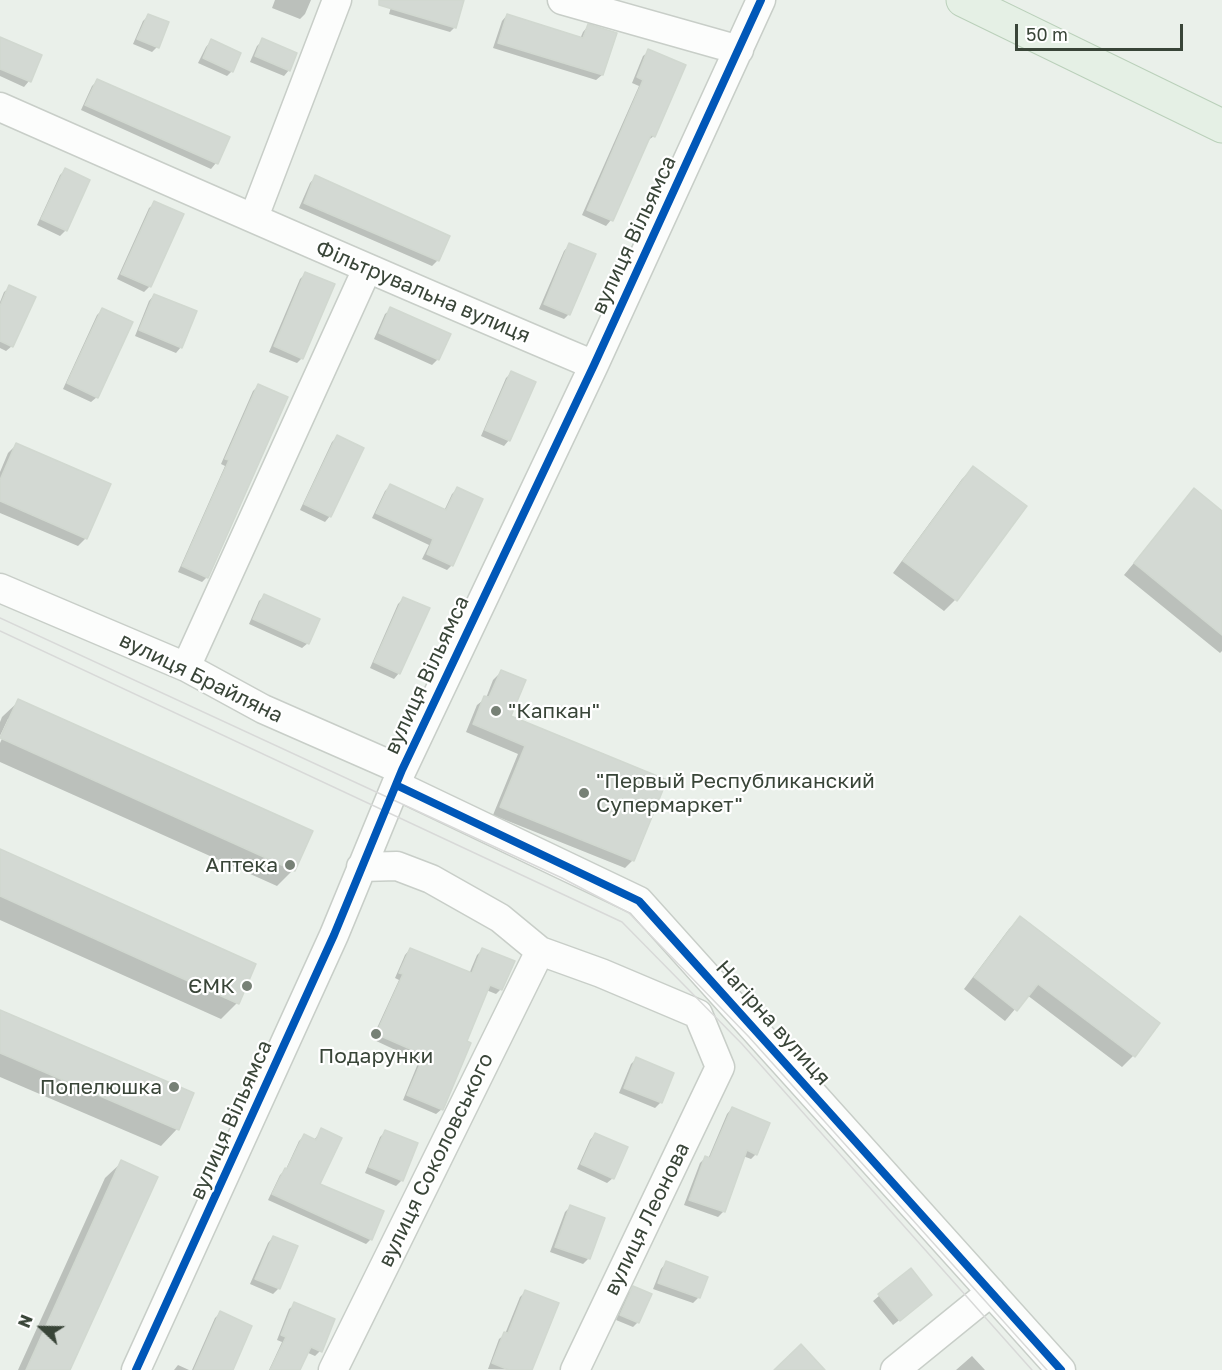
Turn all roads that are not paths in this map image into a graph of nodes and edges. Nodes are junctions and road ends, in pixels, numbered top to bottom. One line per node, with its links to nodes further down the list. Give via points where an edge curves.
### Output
1 (337, 0): 8 (street)
2 (562, 0): 5 (street)
3 (761, 0): 5 (street, вулиця Вільямса)
4 (963, 0): 7 (main road)
5 (739, 50): 10 (street, вулиця Вільямса)
6 (0, 107): 8 (street, Фільтрувальна вулиця)
7 (1222, 126)
8 (254, 217): 9 (street, Фільтрувальна вулиця)
9 (367, 269): 10 (street, Фільтрувальна вулиця); 12 (street)
10 (594, 365): 13 (street, вулиця Вільямса)
11 (0, 588): 12 (street, вулиця Брайляна)
12 (186, 667): 13 (street, вулиця Брайляна)
13 (399, 778): 14 (street, вулиця Вільямса); 16 (street, Нагірна вулиця, via 639,901)
14 (361, 867): 15 (street, via 397,866 431,879 500,918); 17 (street, вулиця Вільямса, via 274,1070)
15 (540, 951): 18 (street, вулиця Соколовського); 19 (street, вулиця Леонова, via 698,1014 720,1067)
16 (991, 1292): 20 (street); 21 (street, Нагірна вулиця)
17 (136, 1370)
18 (333, 1370)
19 (575, 1370)
20 (895, 1370)
21 (1061, 1370)

